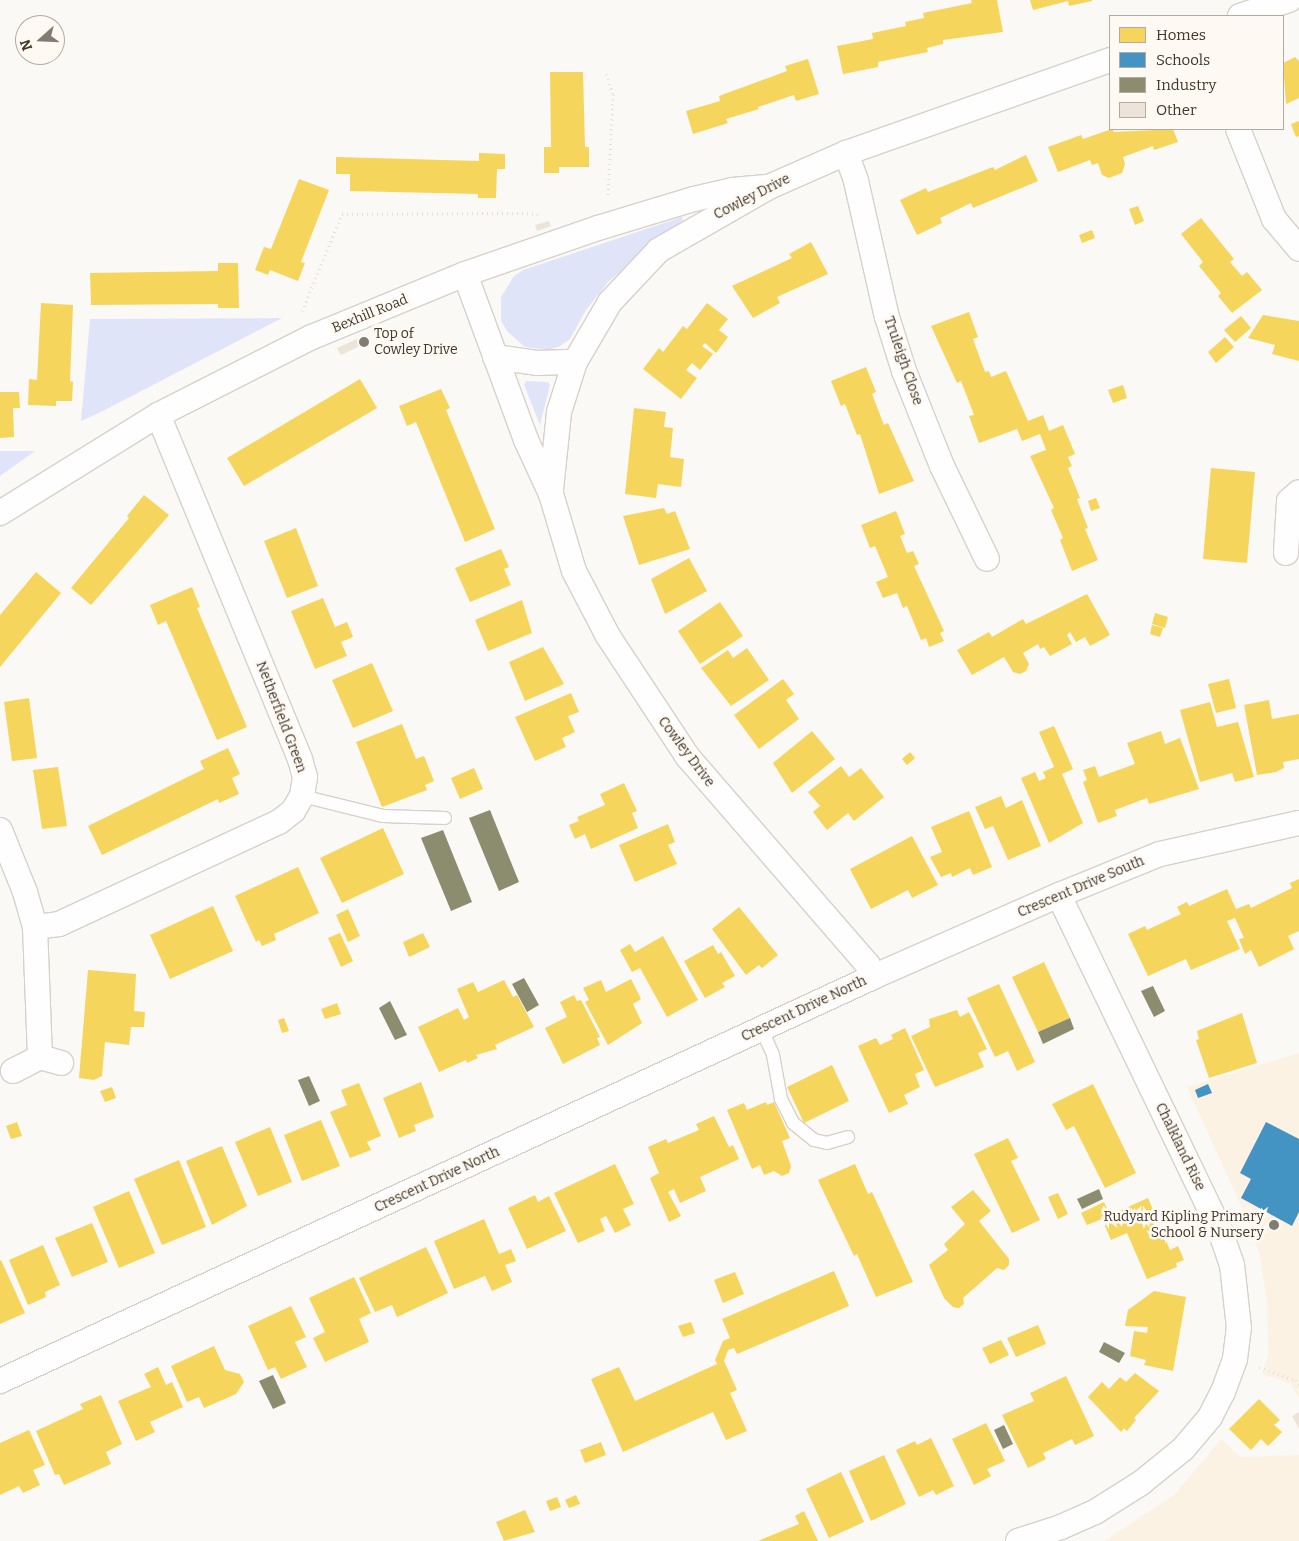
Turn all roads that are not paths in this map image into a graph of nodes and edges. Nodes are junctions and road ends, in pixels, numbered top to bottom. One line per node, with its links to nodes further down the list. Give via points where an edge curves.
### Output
1 (1289, 0): 2 (street)
2 (1243, 15)
3 (1109, 60): 5 (street, Cowley Drive)
4 (1238, 130): 7 (street, via 1274,219)
5 (846, 152): 6 (street, Cowley Drive); 16 (street, Truleigh Close, via 856,181 887,317 904,371 942,466)
6 (769, 187): 8 (street, Bexhill Road, via 732,190 694,199); 10 (street, Cowley Drive, via 660,250 610,302)
7 (1299, 249)
8 (465, 274): 9 (street, Cowley Drive); 11 (street, Bexhill Road, via 312,337)
9 (495, 356): 10 (street, via 538,363); 13 (street, Cowley Drive, via 526,440)
10 (576, 362): 13 (street, Cowley Drive, via 559,412)
11 (158, 415): 14 (street, Bexhill Road); 17 (street, Netherfield Green, via 300,759 305,778)
12 (1299, 492): 15 (street, via 1289,500)
13 (551, 494): 23 (street, Cowley Drive, via 574,571 608,636 653,709 720,796 868,965)
14 (0, 513)
15 (1286, 553)
16 (986, 559)
17 (302, 796): 18 (lane, via 383,816); 22 (street, via 293,811 279,822 59,924)
18 (445, 818)
19 (1299, 823): 21 (street, Crescent Drive South, via 1160,854)
20 (0, 830): 22 (street)
21 (1059, 894): 23 (street, Crescent Drive South); 28 (street, Chalkland Rise, via 1228,1252 1238,1305 1235,1359 1216,1406 1183,1449 1141,1484 1096,1512)
22 (35, 927): 25 (street, via 50,1060)
23 (872, 977): 24 (street, Crescent Drive North)
24 (762, 1030): 26 (lane, via 773,1055 781,1099 794,1123 814,1140 827,1143); 27 (street, Crescent Drive North)
25 (13, 1071)
26 (848, 1137)
27 (0, 1381)
28 (1018, 1541)

